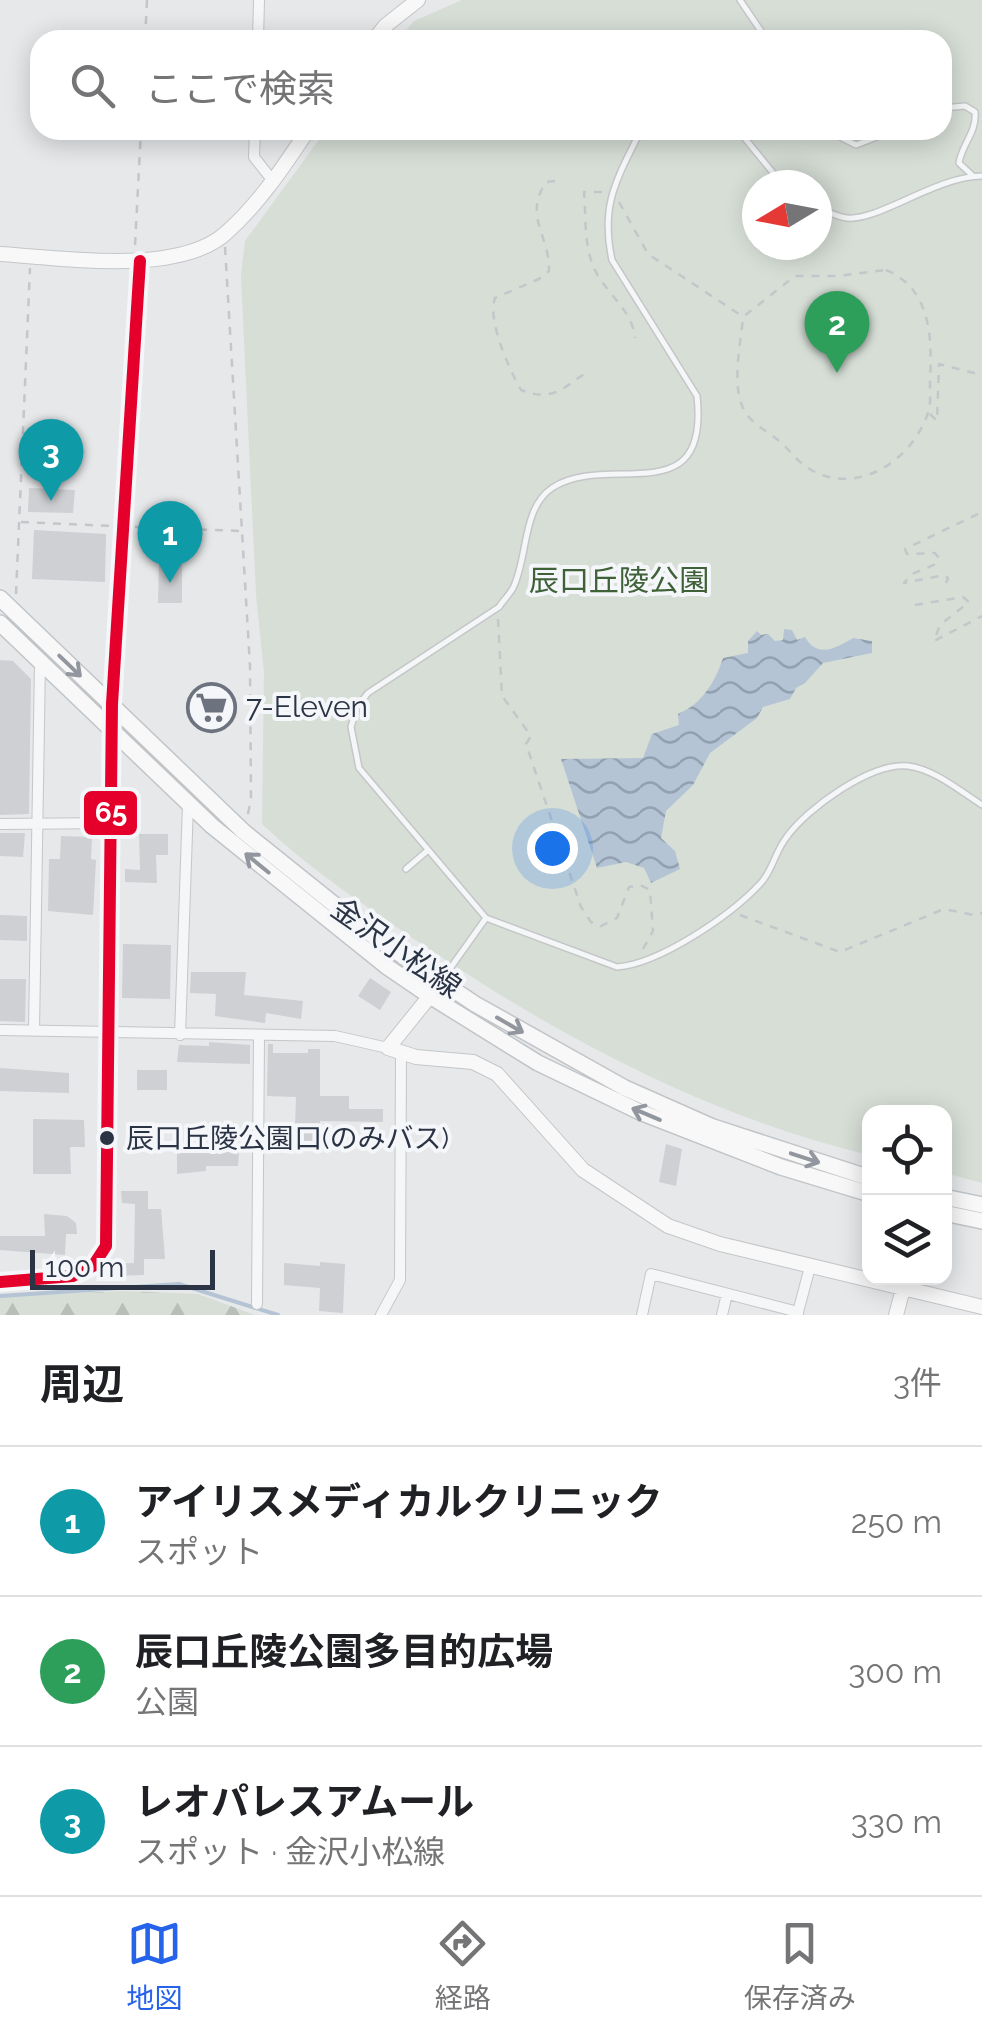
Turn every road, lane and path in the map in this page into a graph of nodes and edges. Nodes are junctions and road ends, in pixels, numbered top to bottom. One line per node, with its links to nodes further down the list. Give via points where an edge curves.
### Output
1 (148, 0): 5 (path)
2 (260, 0): 6 (street)
3 (418, 0): 7 (street)
4 (740, 0): 8 (lane)
5 (146, 30)
6 (258, 30)
7 (383, 30)
8 (760, 30)
9 (952, 107): 16 (lane, via 975,112 960,163)
10 (140, 140): 25 (path, via 135,250)
11 (255, 140): 19 (street, via 254,157)
12 (301, 140): 19 (street)
13 (637, 140): 20 (lane)
14 (746, 140): 15 (lane)
15 (771, 170)
16 (973, 176): 17 (lane); 21 (lane, via 868,214)
17 (982, 176)
18 (555, 180): 28 (path, via 536,198 549,271 495,298 491,310 520,390 554,394)
19 (273, 181): 22 (street)
20 (614, 192): 26 (path, via 648,254); 27 (path, via 584,192 591,261 633,320); 35 (lane, via 607,218 612,260 693,387 700,419 695,439 684,460 656,473 553,487 533,514 520,568)
21 (832, 212)
22 (224, 236): 25 (street, via 173,258); 47 (path, via 250,666)
23 (0, 254): 24 (street)
24 (30, 256): 25 (street); 36 (path)
25 (140, 261): 40 (street)
26 (743, 317): 30 (path, via 795,276 886,270 906,278 929,326); 30 (path, via 739,388 746,414 815,472 844,480 878,472 901,458)
27 (634, 338)
28 (588, 372)
29 (982, 375): 30 (path, via 939,364 937,421)
30 (929, 412)
31 (982, 512): 32 (path, via 905,549 938,557 904,583 944,575)
32 (946, 584)
33 (0, 598): 36 (main road, 金沢小松線)
34 (915, 605): 37 (path, via 970,602 940,625 934,641)
35 (498, 607): 48 (lane, via 368,693 354,717 359,768); 53 (path, via 502,696 531,736 526,744 591,922 602,926 617,918 630,887 650,890 652,931)
36 (15, 612): 40 (main road, 金沢小松線, one-way to 40)
37 (982, 616)
38 (0, 623): 39 (main road, 金沢小松線)
39 (40, 662): 41 (main road, 金沢小松線); 46 (street)
40 (112, 704): 41 (street); 47 (main road, 金沢小松線)
41 (112, 734): 42 (main road, 金沢小松線); 44 (street)
42 (188, 804): 55 (main road, 金沢小松線, one-way to 42); 59 (street)
43 (982, 805): 50 (lane, via 906,766 865,774 798,823 764,881)
44 (113, 823): 46 (street); 58 (street)
45 (0, 824): 46 (street)
46 (36, 824): 57 (street)
47 (244, 831): 54 (main road, 金沢小松線, via 376,938)
48 (427, 851): 49 (lane); 52 (lane)
49 (406, 869)
50 (730, 912): 51 (path, via 840,952 944,909); 53 (lane)
51 (982, 913)
52 (486, 918): 53 (lane, via 602,964); 54 (lane)
53 (636, 966)
54 (442, 981): 55 (street); 62 (main road, 金沢小松線, one-way to 62, via 625,1088 713,1127)
55 (430, 996): 61 (street); 63 (main road, 金沢小松線, one-way to 55, via 640,1112 538,1063)
56 (0, 1030): 57 (street)
57 (34, 1031): 58 (street)
58 (109, 1034): 59 (street); 69 (street, via 106,1246 93,1266 74,1276)
59 (180, 1034): 60 (street)
60 (259, 1036): 61 (street, via 335,1036); 72 (street)
61 (395, 1051): 68 (street, via 473,1062 497,1074 583,1170 668,1226); 75 (street, via 400,1280)
62 (862, 1175)
63 (862, 1191)
64 (952, 1199): 65 (main road)
65 (982, 1206)
66 (952, 1214): 67 (main road)
67 (982, 1220)
68 (810, 1266): 70 (street); 74 (street)
69 (0, 1282)
70 (903, 1289): 73 (street); 78 (street)
71 (727, 1294): 74 (street); 76 (street, via 652,1274); 77 (street)
72 (257, 1304)
73 (982, 1307)
74 (798, 1314)
75 (381, 1315)
76 (642, 1315)
77 (722, 1315)
78 (896, 1315)

